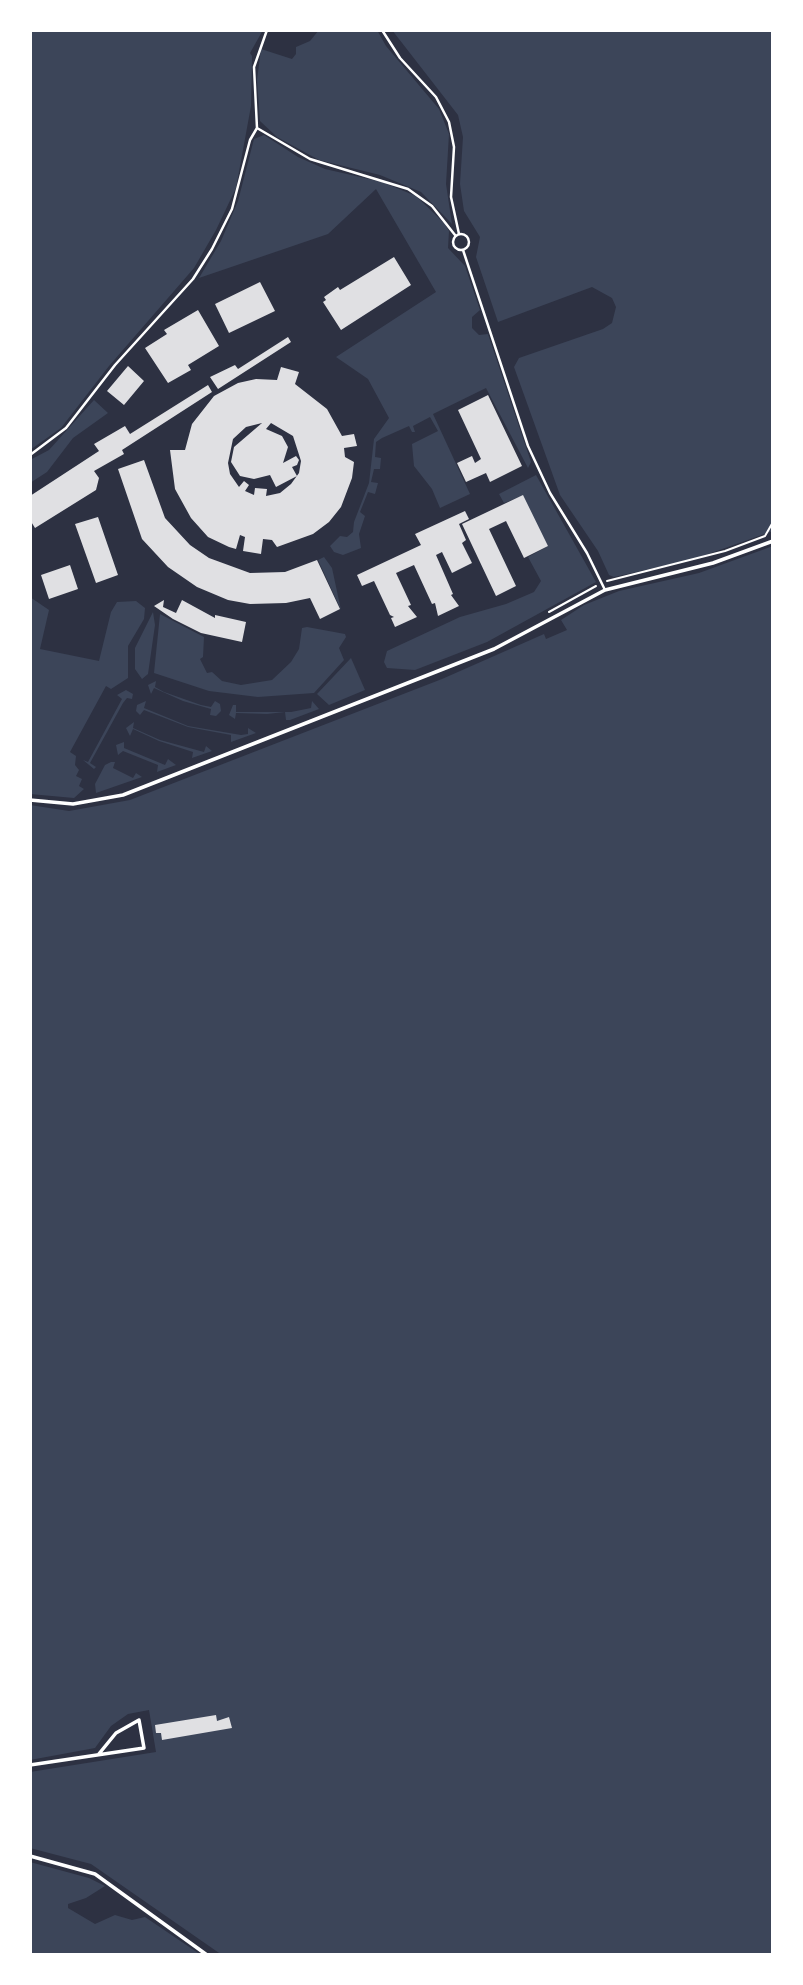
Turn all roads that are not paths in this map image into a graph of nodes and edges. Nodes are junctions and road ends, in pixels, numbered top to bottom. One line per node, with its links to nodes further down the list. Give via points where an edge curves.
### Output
1 (267, 30): 3 (street, via 254,67)
2 (382, 30): 4 (street, via 400,58 436,97 449,122)
3 (257, 128): 4 (street, via 310,159 408,189 432,206); 6 (street, via 232,209 193,279 115,365 66,428)
4 (457, 234): 5 (street, via 453,244); 5 (street, via 468,239)
5 (463, 250): 8 (street, via 528,446)
6 (30, 455)
7 (773, 541): 8 (street, via 713,563)
8 (605, 590): 9 (street, via 494,649 123,794 73,804)
9 (30, 800)
10 (98, 1755): 10 (street, via 144,1748 139,1720 117,1733); 11 (street)
11 (30, 1765)
12 (30, 1856): 13 (street, via 95,1874)
13 (207, 1955)

